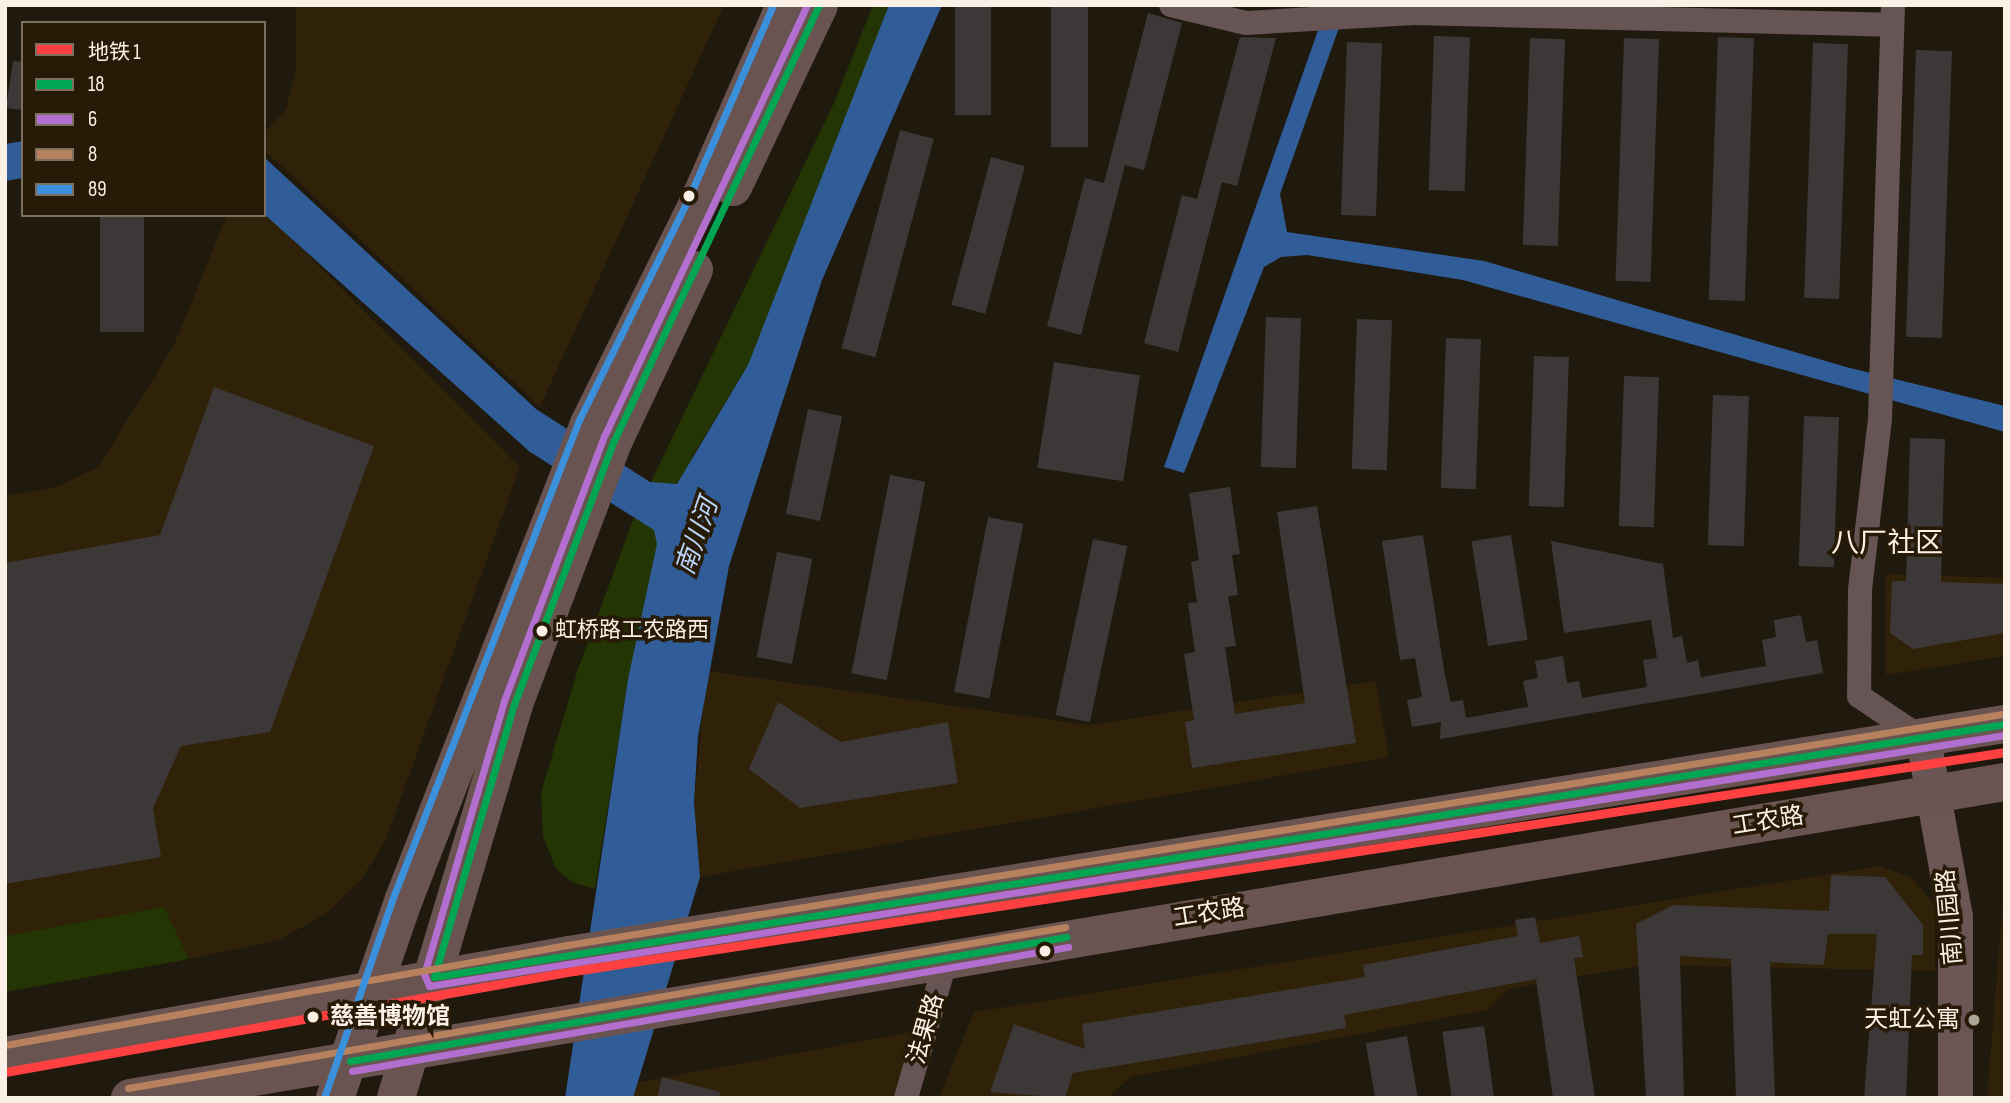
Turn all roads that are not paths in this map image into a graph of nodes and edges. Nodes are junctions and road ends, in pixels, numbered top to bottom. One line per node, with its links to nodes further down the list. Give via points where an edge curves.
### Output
1 (785, 5): 5 (main road)
2 (819, 5): 5 (main road)
3 (1171, 5): 4 (street, via 1246,23 1414,13)
4 (1891, 15): 8 (street, via 1880,411 1860,590 1859,696)
5 (602, 432): 6 (main road)
6 (579, 494): 12 (main road); 13 (main road)
7 (2005, 724): 8 (main road)
8 (1923, 739): 10 (street, 南川园路); 12 (main road)
9 (2005, 782): 10 (main road, 工农路)
10 (1934, 794): 11 (main road, 工农路); 21 (street, 南川园路, via 1955,916)
11 (946, 959): 14 (main road, 工农路); 20 (street, 法果路)
12 (434, 977): 13 (main road); 14 (main road)
13 (374, 990): 15 (main road); 16 (main road)
14 (414, 1046): 16 (main road, 工农路); 19 (main road)
15 (5, 1056)
16 (350, 1060): 17 (main road, 工农路); 18 (main road)
17 (130, 1098)
18 (335, 1098)
19 (396, 1098)
20 (906, 1098)
21 (1955, 1098)

